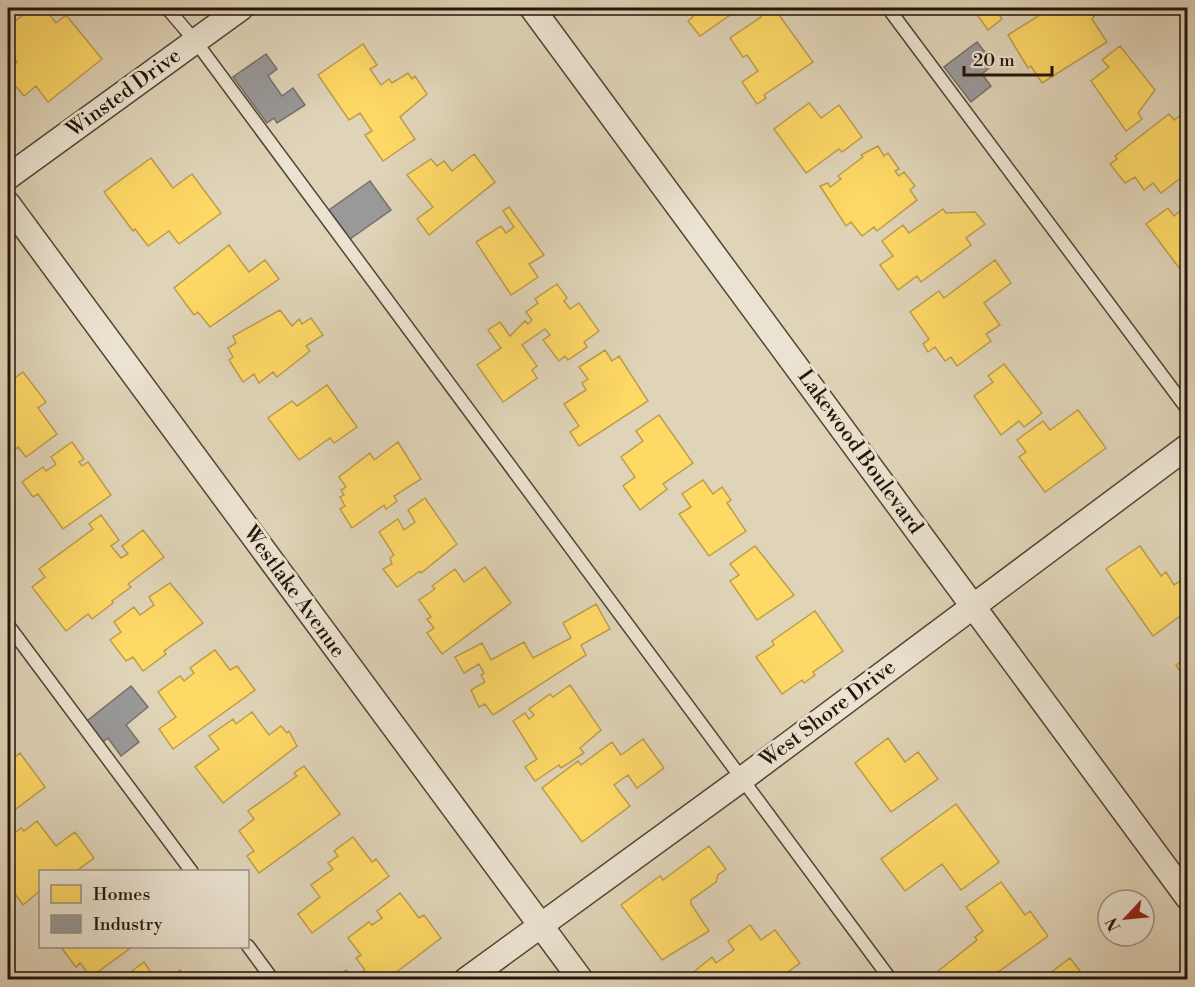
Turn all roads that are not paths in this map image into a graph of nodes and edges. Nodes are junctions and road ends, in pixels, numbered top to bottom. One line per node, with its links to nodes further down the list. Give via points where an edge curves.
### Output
1 (168, 8): 5 (lane)
2 (241, 8): 5 (street, Winsted Drive)
3 (532, 8): 10 (street, Lakewood Boulevard)
4 (888, 8): 8 (lane)
5 (196, 42): 6 (street, Winsted Drive); 12 (lane)
6 (8, 177)
7 (8, 204): 15 (street, Westlake Avenue)
8 (1188, 411)
9 (1188, 446): 10 (street, West Shore Drive)
10 (974, 606): 12 (street, West Shore Drive); 14 (street, Lakewood Boulevard)
11 (8, 625): 13 (lane)
12 (742, 779): 15 (street, West Shore Drive); 20 (lane)
13 (191, 870)
14 (1188, 898)
15 (541, 925): 18 (street, West Shore Drive); 19 (street, Westlake Avenue)
16 (249, 946): 17 (lane)
17 (273, 980)
18 (466, 980)
19 (581, 980)
20 (891, 980)

